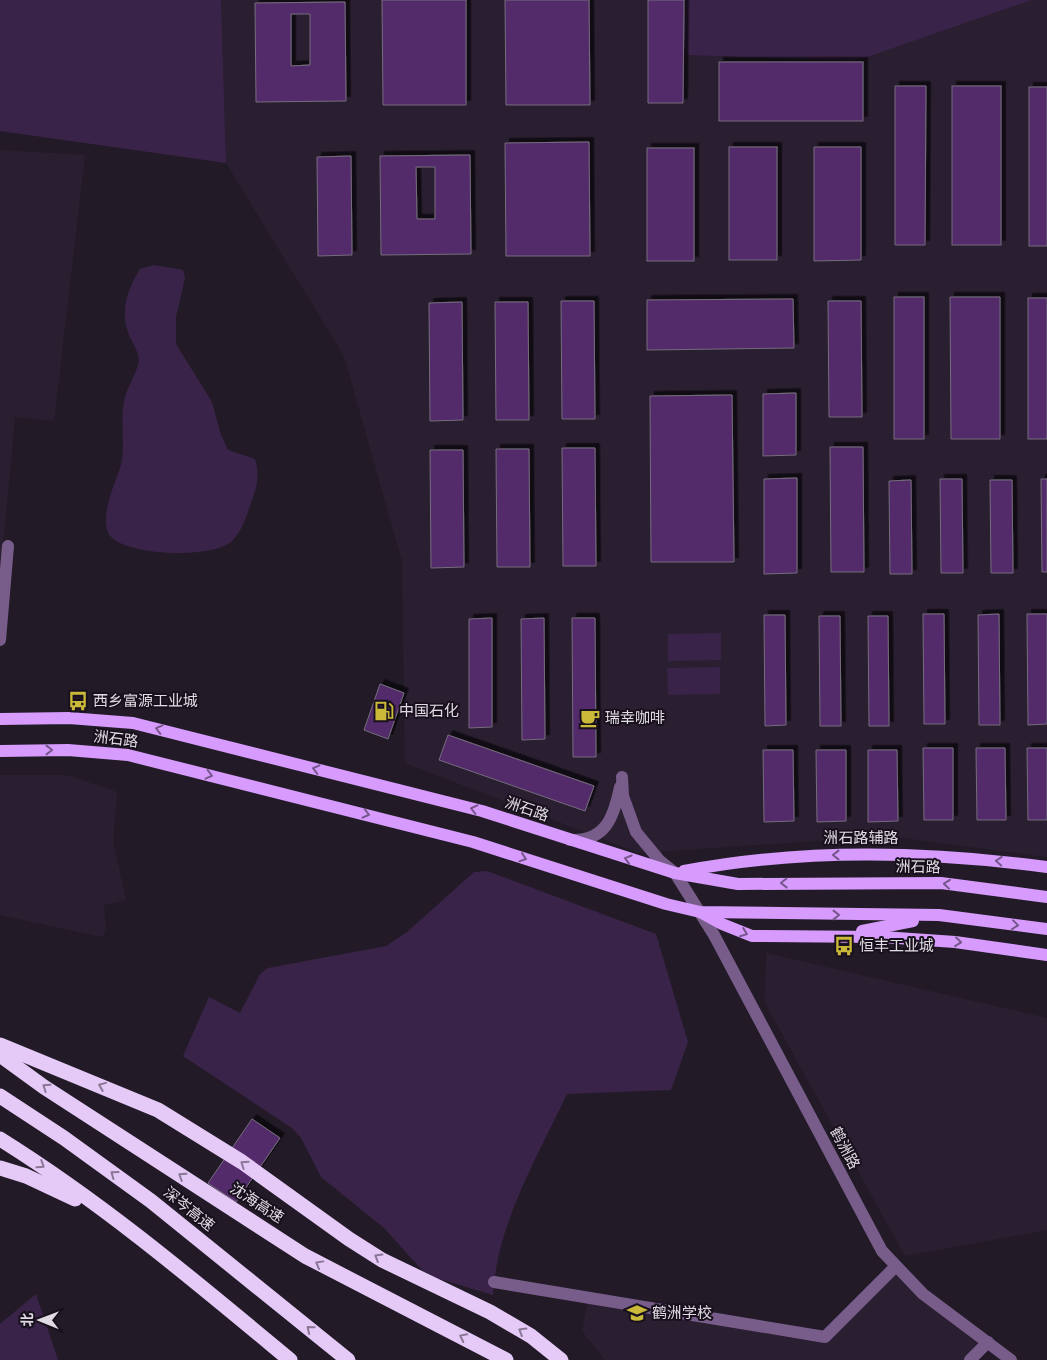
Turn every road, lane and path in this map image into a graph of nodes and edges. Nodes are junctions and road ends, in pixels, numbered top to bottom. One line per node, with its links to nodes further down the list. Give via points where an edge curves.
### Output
1 (8, 546): 2 (street)
2 (0, 640)
3 (0, 718): 5 (main road, 洲石路, one-way to 3, via 482,811 133,723 69,718)
4 (0, 751): 9 (main road, 洲石路, one-way to 9, via 68,750 128,755 473,842)
5 (565, 839): 7 (main road, 洲石路, one-way to 5); 7 (street, 鹤洲路, via 586,838 604,829 612,818 622,777 623,796 636,832 660,861)
6 (1047, 867): 7 (main road, 洲石路辅路, one-way to 7, via 918,855 804,855 731,862)
7 (675, 873): 8 (main road, 洲石路, one-way to 7, via 941,883 738,884); 9 (street, 鹤洲路)
8 (1047, 897)
9 (700, 912): 10 (main road, 洲石路, one-way to 10); 12 (main road, one-way to 12, via 752,936); 19 (street, 鹤洲路, via 882,1251)
10 (939, 916): 11 (main road, 洲石路, one-way to 11); 12 (main road)
11 (1047, 929)
12 (838, 936): 13 (main road, one-way to 13, via 955,942)
13 (1047, 955)
14 (0, 1045): 26 (highway, one-way to 14, via 531,1336 490,1312 382,1260 242,1162 158,1110)
15 (0, 1055): 25 (highway, 沈海高速, one-way to 15, via 305,1256 44,1087)
16 (0, 1096): 24 (highway, 深岑高速, one-way to 16, via 151,1201)
17 (0, 1139): 23 (highway, one-way to 23, via 131,1229)
18 (0, 1168): 22 (highway, via 60,1191 97,1211)
19 (896, 1266): 20 (street, via 825,1337); 21 (street, 鹤洲路, via 923,1294)
20 (494, 1282)
21 (988, 1342): 27 (street); 28 (street, 鹤洲路)
22 (281, 1360)
23 (290, 1360)
24 (348, 1360)
25 (506, 1360)
26 (561, 1360)
27 (970, 1360)
28 (1011, 1360)

